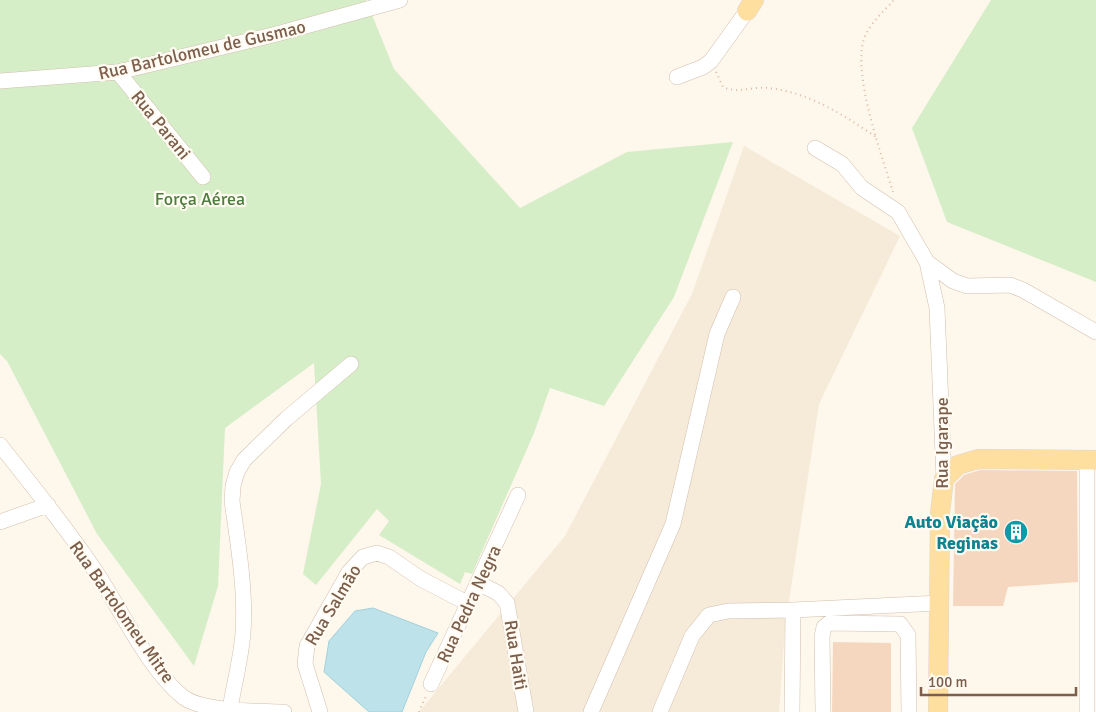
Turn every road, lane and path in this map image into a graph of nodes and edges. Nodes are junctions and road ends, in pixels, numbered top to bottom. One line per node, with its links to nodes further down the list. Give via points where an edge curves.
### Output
1 (400, 0): 5 (street, Rua Bartolomeu de Gusmao)
2 (894, 0): 8 (path, via 868,31 861,51 862,76)
3 (750, 6): 4 (street)
4 (712, 61): 6 (street, via 703,68); 8 (path, via 723,87 737,90 764,87 795,92 840,113)
5 (118, 72): 7 (street, Rua Bartolomeu de Gusmao); 10 (street, Rua Parani)
6 (677, 77)
7 (0, 81)
8 (877, 138): 11 (path)
9 (815, 148): 11 (street, via 842,164 862,188)
10 (203, 177)
11 (898, 212): 12 (street, Rua Igarape)
12 (927, 262): 14 (street, via 953,281 967,286 1010,285 1023,290); 18 (street, Rua Igarape, via 937,308)
13 (733, 297): 33 (street, via 716,334 673,524)
14 (1096, 332)
15 (351, 364): 28 (street, via 286,419 244,460 237,472 232,501 244,610 241,655)
16 (0, 444): 20 (street, Rua Bartolomeu Mitre)
17 (1092, 460): 18 (main road, via 978,459 958,465); 22 (street)
18 (944, 479): 24 (main road, Rua Igarape, via 940,513)
19 (518, 495): 23 (street, Rua Pedra Negra)
20 (48, 504): 21 (street); 28 (street, Rua Bartolomeu Mitre, via 160,672 184,698)
21 (0, 522)
22 (1092, 554): 39 (street)
23 (478, 583): 25 (street, Rua Pedra Negra); 32 (street, Rua Haiti, via 498,593 507,603)
24 (940, 603): 26 (street); 38 (main road, Rua Igarape)
25 (469, 604): 27 (street, Rua Pedra Negra); 30 (street, Rua Salmão, via 421,579 389,557 377,553 363,557 349,572 307,646 305,664)
26 (793, 610): 34 (street, via 728,611 709,615 692,636); 35 (street)
27 (431, 684): 31 (path, Rua Pedra Negra)
28 (230, 709): 29 (street, Rua Bartolomeu Mitre)
29 (284, 712)
30 (320, 712)
31 (419, 712)
32 (526, 712)
33 (592, 712)
34 (660, 712)
35 (792, 712)
36 (823, 712): 37 (street, via 822,637 824,627 829,623 900,624 908,634)
37 (908, 712)
38 (938, 712)
39 (1087, 712)

